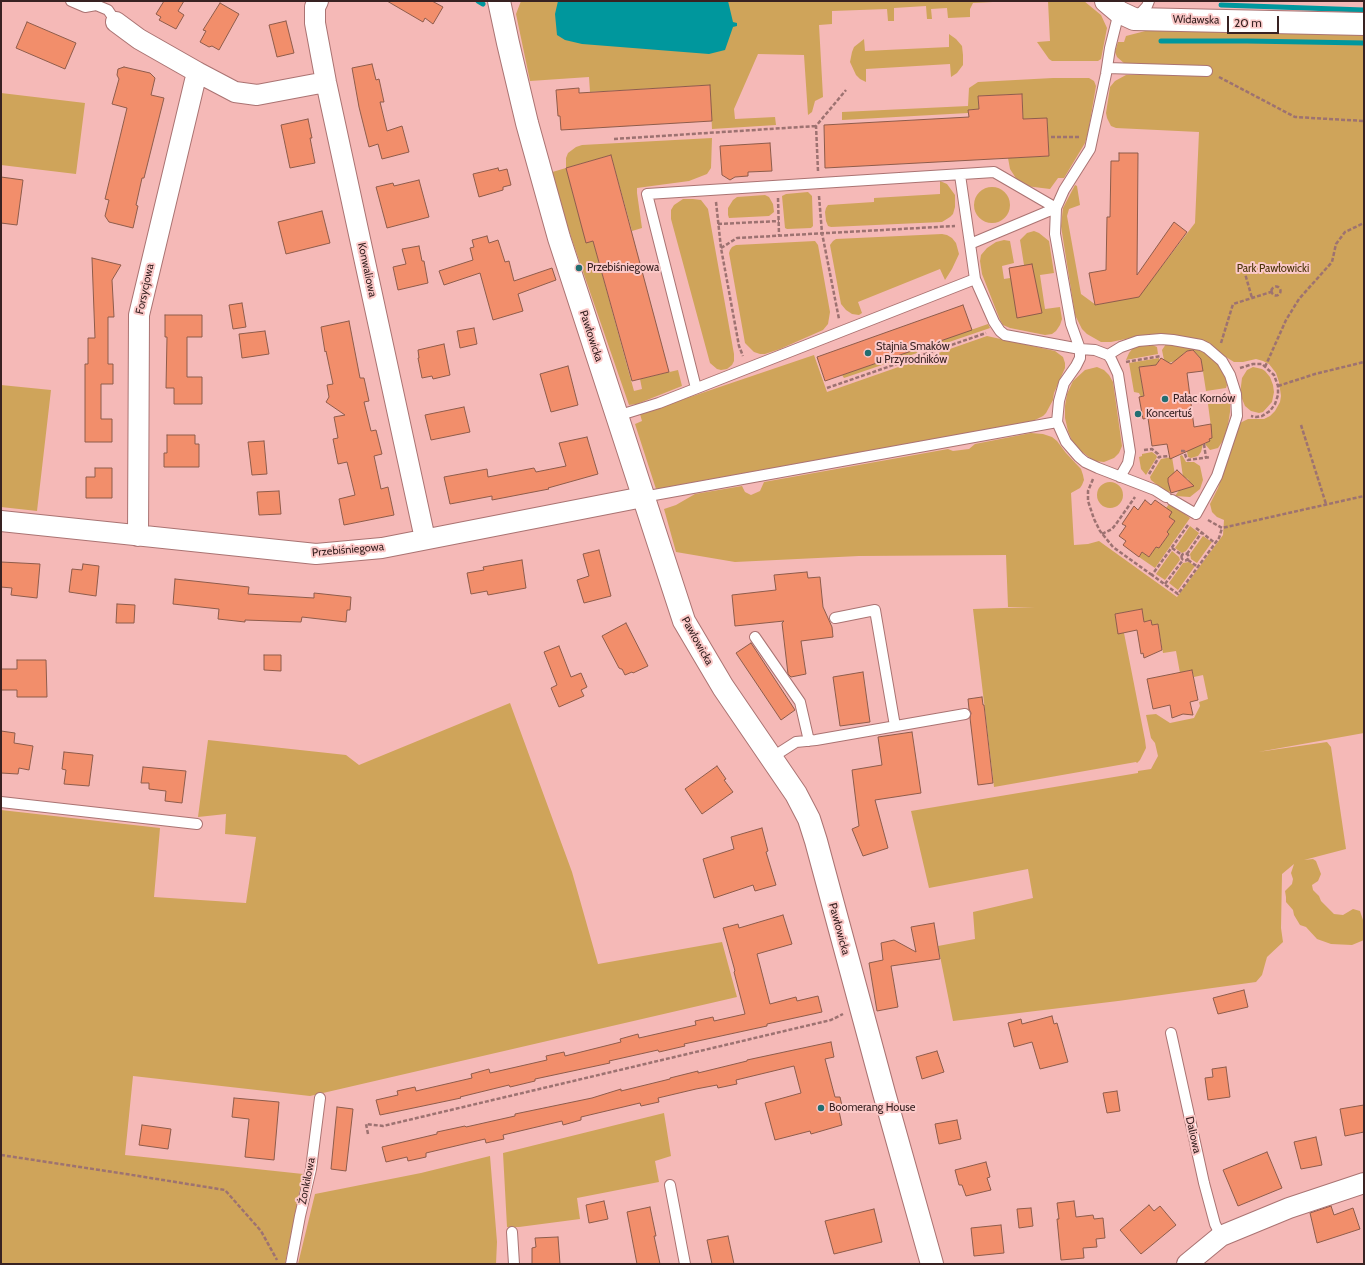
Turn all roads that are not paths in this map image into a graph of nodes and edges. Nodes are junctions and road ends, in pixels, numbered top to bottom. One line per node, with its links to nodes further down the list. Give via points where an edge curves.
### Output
1 (71, 1): 6 (lane, via 84,7 96,4 108,10)
2 (318, 1): 11 (street, Konwaliowa, via 315,6 315,23)
3 (499, 1): 19 (street, Pawłowicka, via 548,203)
4 (1149, 1): 5 (lane, via 1144,12)
5 (1120, 11): 7 (street, Widawska); 8 (lane)
6 (116, 22): 10 (street)
7 (1364, 24)
8 (1107, 68): 9 (lane); 13 (lane, via 1090,149 1064,190)
9 (1207, 71)
10 (198, 72): 11 (street, via 235,92 257,95); 24 (street, Forsycjowa, via 139,315)
11 (326, 82): 25 (street, Konwaliowa)
12 (960, 174): 13 (lane, via 994,172); 14 (lane); 18 (lane, via 647,194)
13 (1056, 208): 14 (lane); 16 (lane, via 1055,234 1071,324)
14 (970, 244): 15 (lane)
15 (975, 279): 16 (lane, via 994,322 1005,335); 18 (lane)
16 (1080, 349): 17 (lane, via 1095,350); 20 (lane, via 1080,358 1061,392)
17 (1108, 355): 21 (lane, via 1118,374 1130,452 1128,463); 21 (lane, via 1138,341 1161,339 1201,345 1222,361 1236,394 1237,416 1217,476 1196,514 1155,490)
18 (696, 388): 19 (lane)
19 (617, 416): 22 (street, Pawłowicka)
20 (1057, 422): 21 (lane, via 1064,438 1079,457); 22 (lane)
21 (1120, 477)
22 (643, 497): 25 (street, Przebiśniegowa); 31 (street, Pawłowicka, via 684,621 723,687)
23 (1, 521): 24 (street, Przebiśniegowa)
24 (138, 536): 25 (street, Przebiśniegowa, via 316,554 382,548)
25 (426, 539)
26 (835, 618): 29 (lane, via 875,610)
27 (755, 636): 30 (lane, via 800,702)
28 (965, 714): 29 (lane)
29 (895, 726): 30 (lane)
30 (809, 741): 31 (lane, via 796,742)
31 (771, 758): 43 (street, Pawłowicka, via 796,794 808,817 816,841)
32 (1, 802): 33 (lane)
33 (197, 824)
34 (1171, 1033): 39 (lane, Daliowa, via 1206,1190)
35 (320, 1098): 40 (lane, Żonkilowa)
36 (1364, 1183): 39 (street, via 1289,1208)
37 (670, 1185): 42 (lane)
38 (512, 1232): 41 (lane)
39 (1221, 1236): 44 (street)
40 (292, 1264)
41 (514, 1264)
42 (685, 1264)
43 (932, 1264)
44 (1187, 1264)

